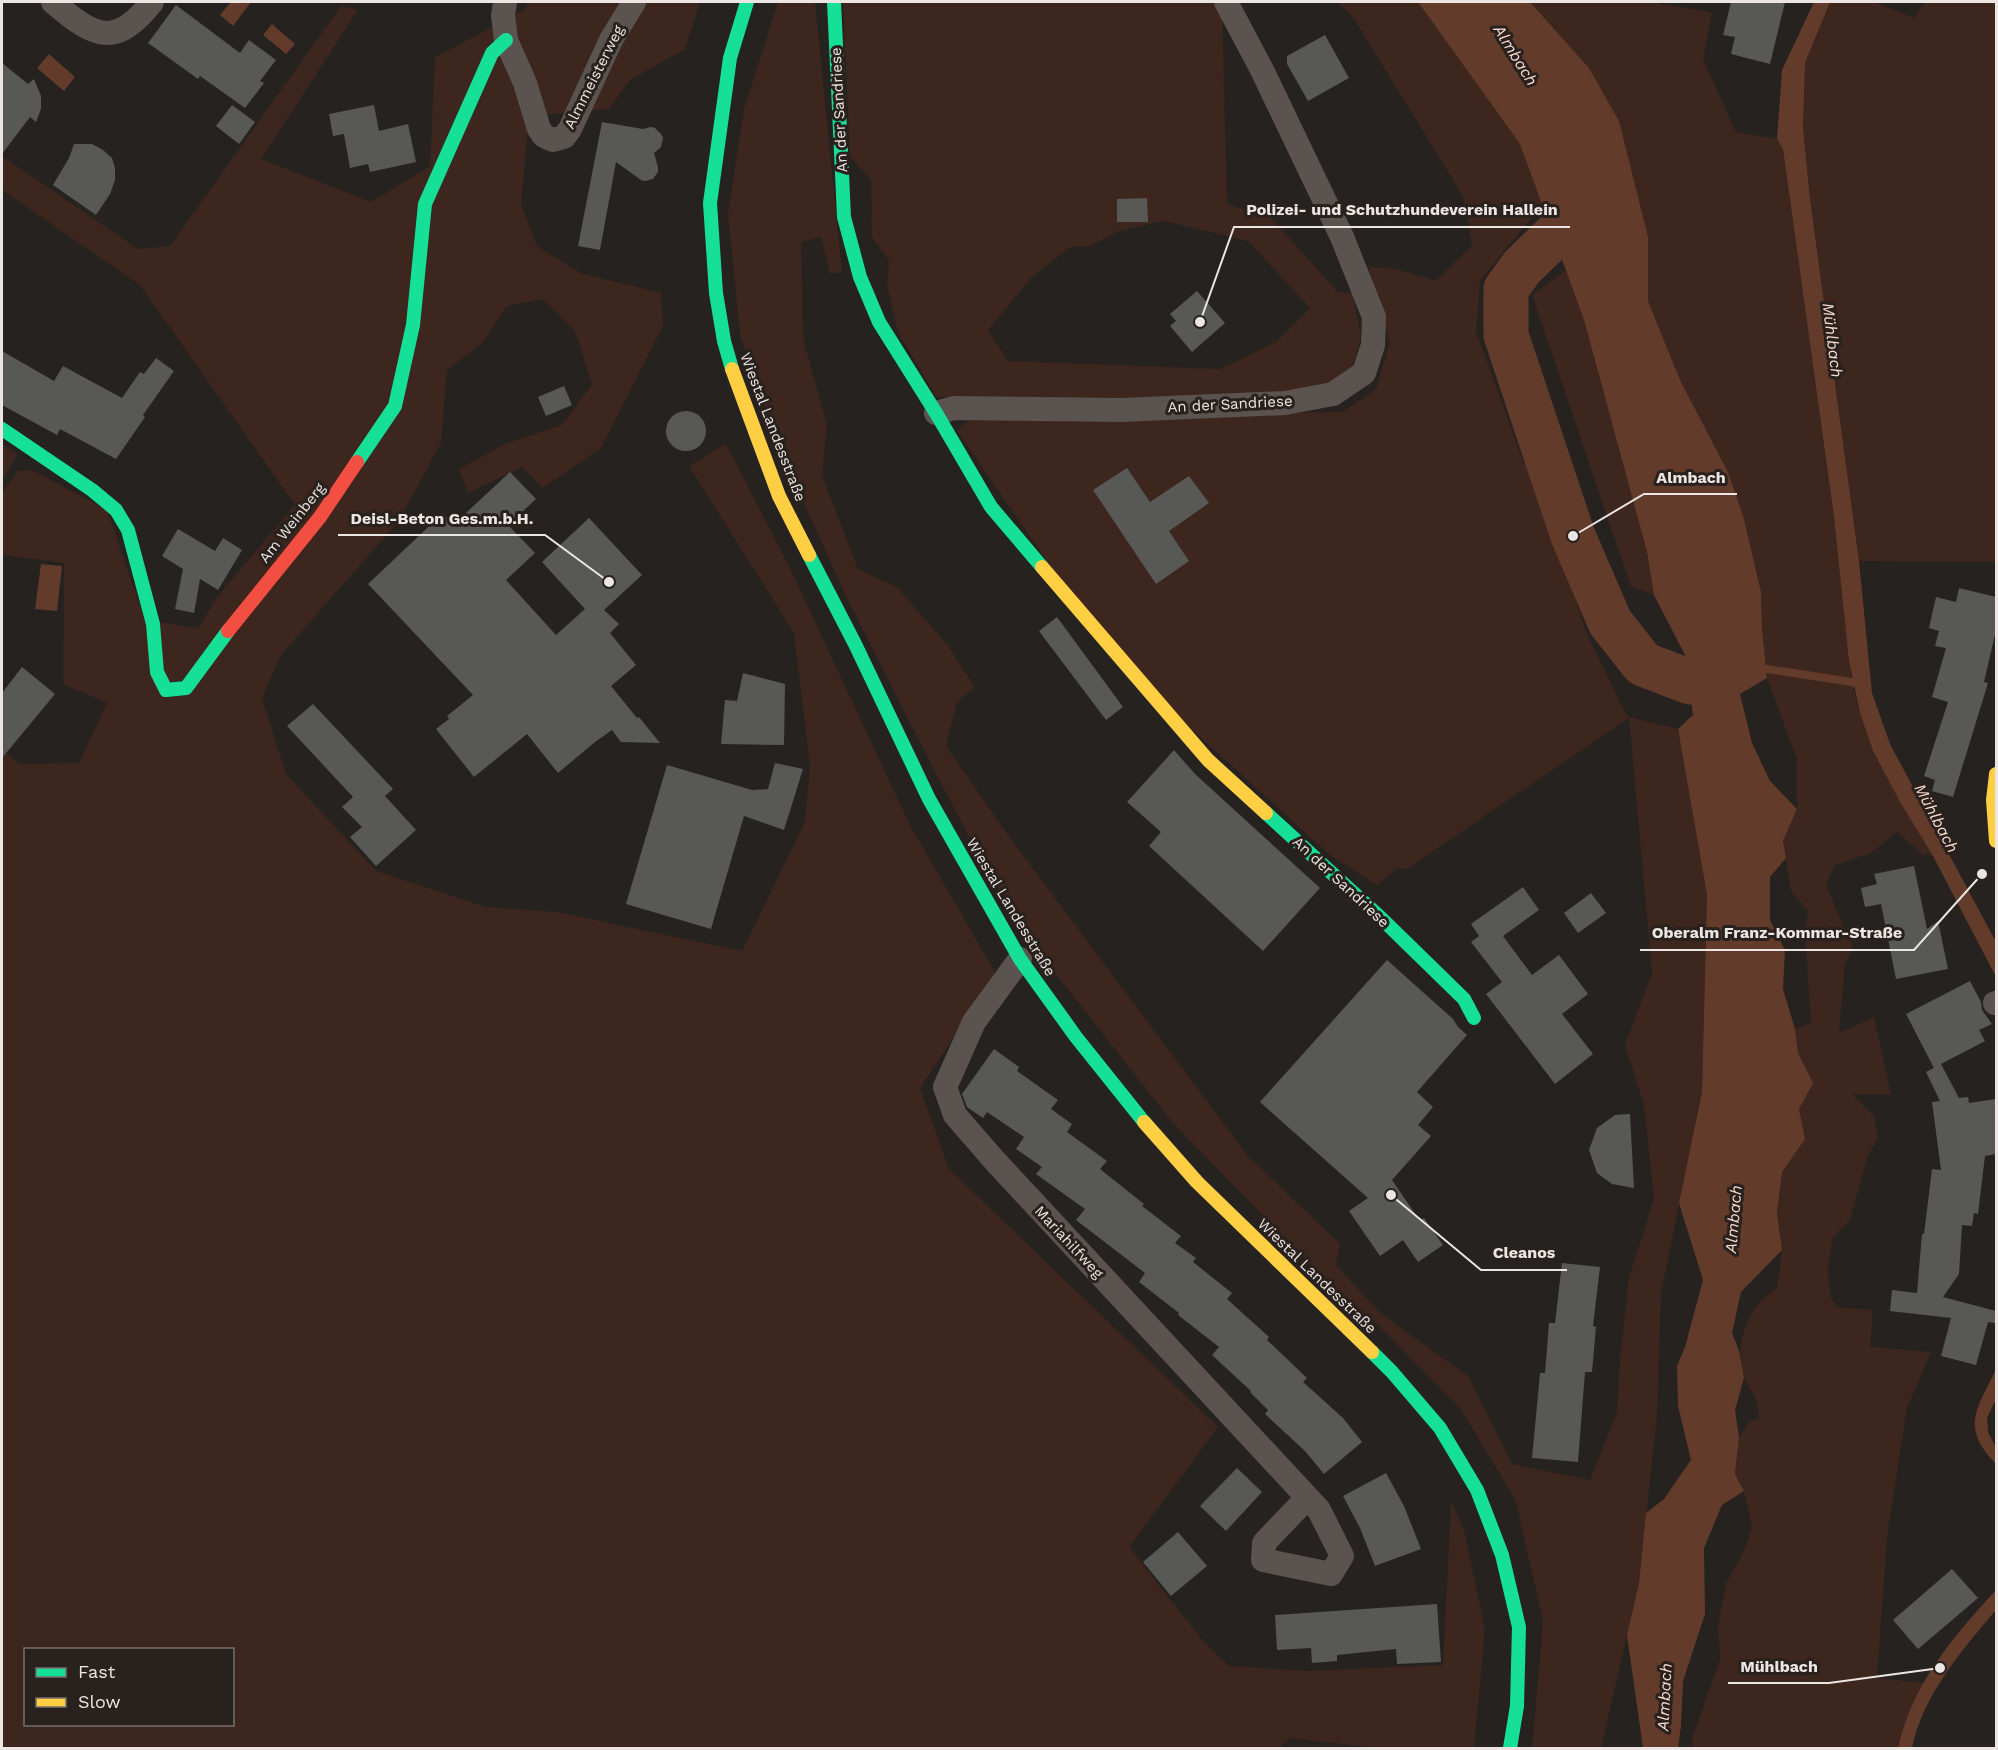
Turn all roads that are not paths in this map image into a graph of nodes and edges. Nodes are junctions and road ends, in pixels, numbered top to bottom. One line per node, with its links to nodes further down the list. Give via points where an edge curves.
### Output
1 (53, 2): 2 (street, via 97,31 111,34 137,20)
2 (152, 2)
3 (505, 2): 8 (street, Almmeisterweg)
4 (634, 2): 8 (street, Almmeisterweg, via 610,40 564,137 553,140 539,129)
5 (747, 2): 13 (street, Wiestal Landesstraße, via 730,58 710,203 716,293 724,341 779,496 929,799)
6 (834, 2): 9 (street, An der Sandriese, via 844,217 860,277 879,322)
7 (1226, 2): 9 (street, An der Sandriese, via 1342,237 1374,317 1373,345 1364,373 1333,394 1285,403 1121,410 954,408)
8 (506, 40): 10 (street, Am Weinberg, via 492,53 424,204 413,325 395,406 320,517 186,688 166,690 157,672 153,624 128,530 116,510)
9 (936, 413): 14 (street, An der Sandriese, via 991,507 1208,760 1382,919 1464,999)
10 (2, 429)
11 (1996, 774): 12 (street)
12 (1996, 841)
13 (1020, 959): 15 (street, Mariahilfweg, via 974,1022 945,1087 955,1115); 16 (street, Wiestal Landesstraße, via 1129,1105 1197,1182 1392,1372 1440,1428 1477,1490 1502,1555 1519,1627 1517,1706)
14 (1474, 1018)
15 (1307, 1498)
16 (1509, 1749)

